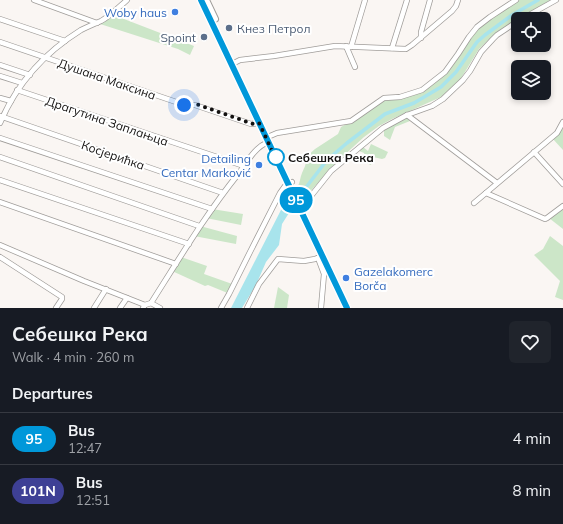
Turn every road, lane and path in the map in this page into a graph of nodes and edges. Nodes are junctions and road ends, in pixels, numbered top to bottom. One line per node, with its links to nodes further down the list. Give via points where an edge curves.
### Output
1 (34, 0): 13 (street)
2 (125, 0): 13 (street, via 111,14)
3 (201, 0): 21 (main road)
4 (206, 0): 21 (main road)
5 (365, 0): 18 (street)
6 (407, 0): 19 (street)
7 (430, 0): 15 (street)
8 (458, 0): 15 (street, via 452,11)
9 (516, 0): 36 (street, via 477,27 445,72 422,90 400,97 384,98 351,121 278,133)
10 (556, 0): 11 (street)
11 (535, 12)
12 (0, 19): 17 (street)
13 (97, 22): 17 (street)
14 (511, 26): 30 (street, via 497,35 481,52 463,80 443,99 428,108)
15 (421, 38): 19 (street, via 408,48)
16 (0, 42): 20 (street, Душана Максина)
17 (65, 42): 20 (street)
18 (348, 46): 19 (street); 21 (street); 23 (street)
19 (392, 48)
20 (45, 58): 24 (street); 34 (street, Душана Максина, via 185,105 196,104 251,124)
21 (233, 63): 34 (main road); 36 (main road)
22 (0, 65): 24 (street)
23 (355, 67)
24 (30, 75): 26 (street)
25 (0, 76): 26 (street)
26 (22, 83): 27 (street)
27 (17, 90): 29 (street); 39 (street, Драгутина Заплањца)
28 (0, 98): 29 (street)
29 (11, 101): 31 (street)
30 (407, 115): 42 (street); 47 (street, via 387,125 355,150)
31 (1, 117): 33 (street); 44 (street, Косјерићка)
32 (563, 122): 37 (street, via 559,131)
33 (0, 123)
34 (259, 123): 36 (main road)
35 (0, 138): 50 (street)
36 (269, 139): 39 (street, via 257,149); 41 (main road)
37 (534, 152): 42 (street); 43 (street)
38 (0, 157): 51 (street)
39 (244, 166): 44 (street)
40 (0, 180): 52 (street)
41 (290, 183): 47 (main road); 65 (street, via 284,186)
42 (497, 183): 45 (street)
43 (563, 184)
44 (223, 193): 50 (street)
45 (486, 193): 48 (street); 49 (street, via 545,219)
46 (0, 202): 56 (street)
47 (300, 202): 55 (main road); 69 (main road)
48 (474, 203)
49 (563, 206)
50 (212, 208): 51 (street)
51 (199, 226): 52 (street)
52 (189, 244): 56 (street)
53 (0, 245): 57 (street)
54 (0, 257): 61 (street, via 62,297)
55 (320, 258): 66 (street, via 297,261 278,259 259,284); 67 (street, via 324,274); 68 (main road)
56 (176, 264): 59 (street)
57 (106, 289): 58 (street); 62 (street)
58 (127, 298): 60 (street); 63 (street)
59 (151, 303): 60 (street); 64 (street)
60 (144, 307)
61 (56, 308)
62 (94, 308)
63 (120, 308)
64 (160, 308)
65 (221, 308)
66 (247, 308)
67 (321, 308)
68 (347, 308)
69 (352, 308)

